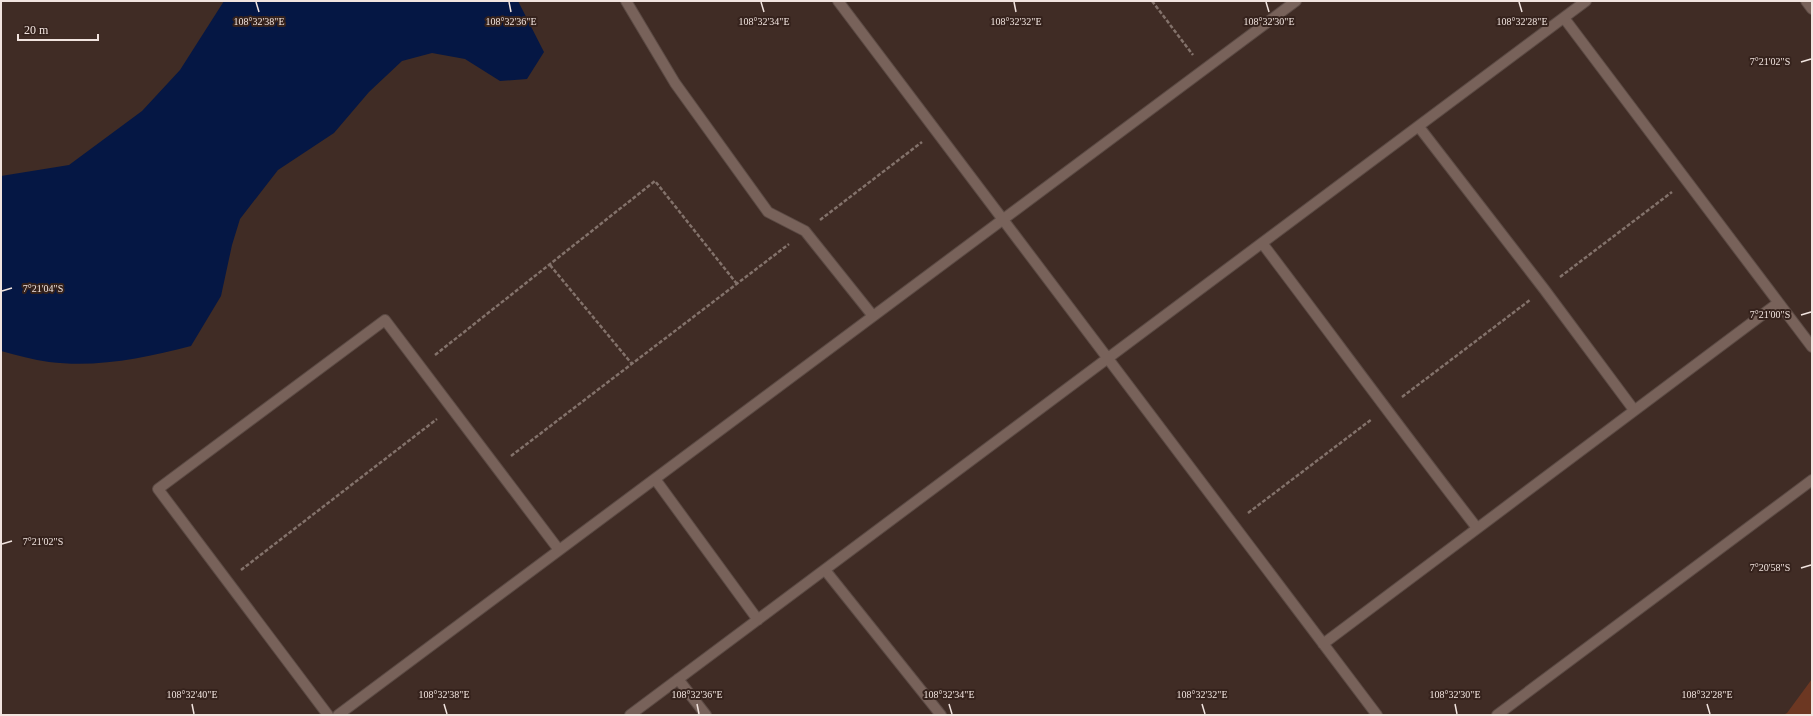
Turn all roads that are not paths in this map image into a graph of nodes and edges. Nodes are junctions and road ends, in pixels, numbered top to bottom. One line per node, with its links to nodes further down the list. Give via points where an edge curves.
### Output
1 (626, 1): 12 (street, via 675,83 768,212 805,231)
2 (838, 1): 9 (street)
3 (1296, 1): 9 (street)
4 (1586, 1): 7 (street)
5 (1806, 1): 6 (street)
6 (1812, 10)
7 (1564, 18): 8 (street); 11 (street)
8 (1419, 126): 10 (street); 15 (street)
9 (1002, 219): 12 (street); 14 (street)
10 (1262, 243): 14 (street); 18 (street)
11 (1778, 302): 13 (street); 15 (street)
12 (873, 316): 16 (street)
13 (1812, 347)
14 (1108, 359): 20 (street); 22 (street)
15 (1634, 410): 18 (street)
16 (655, 479): 19 (street); 21 (street)
17 (1812, 480): 30 (street)
18 (1477, 528): 22 (street)
19 (559, 550): 24 (street, via 385,320 158,489); 25 (street)
20 (824, 570): 21 (street); 28 (street)
21 (758, 620): 23 (street)
22 (1323, 644): 29 (street)
23 (678, 679): 26 (street); 27 (street)
24 (328, 715)
25 (338, 715)
26 (630, 715)
27 (706, 715)
28 (941, 715)
29 (1377, 715)
30 (1497, 715)

